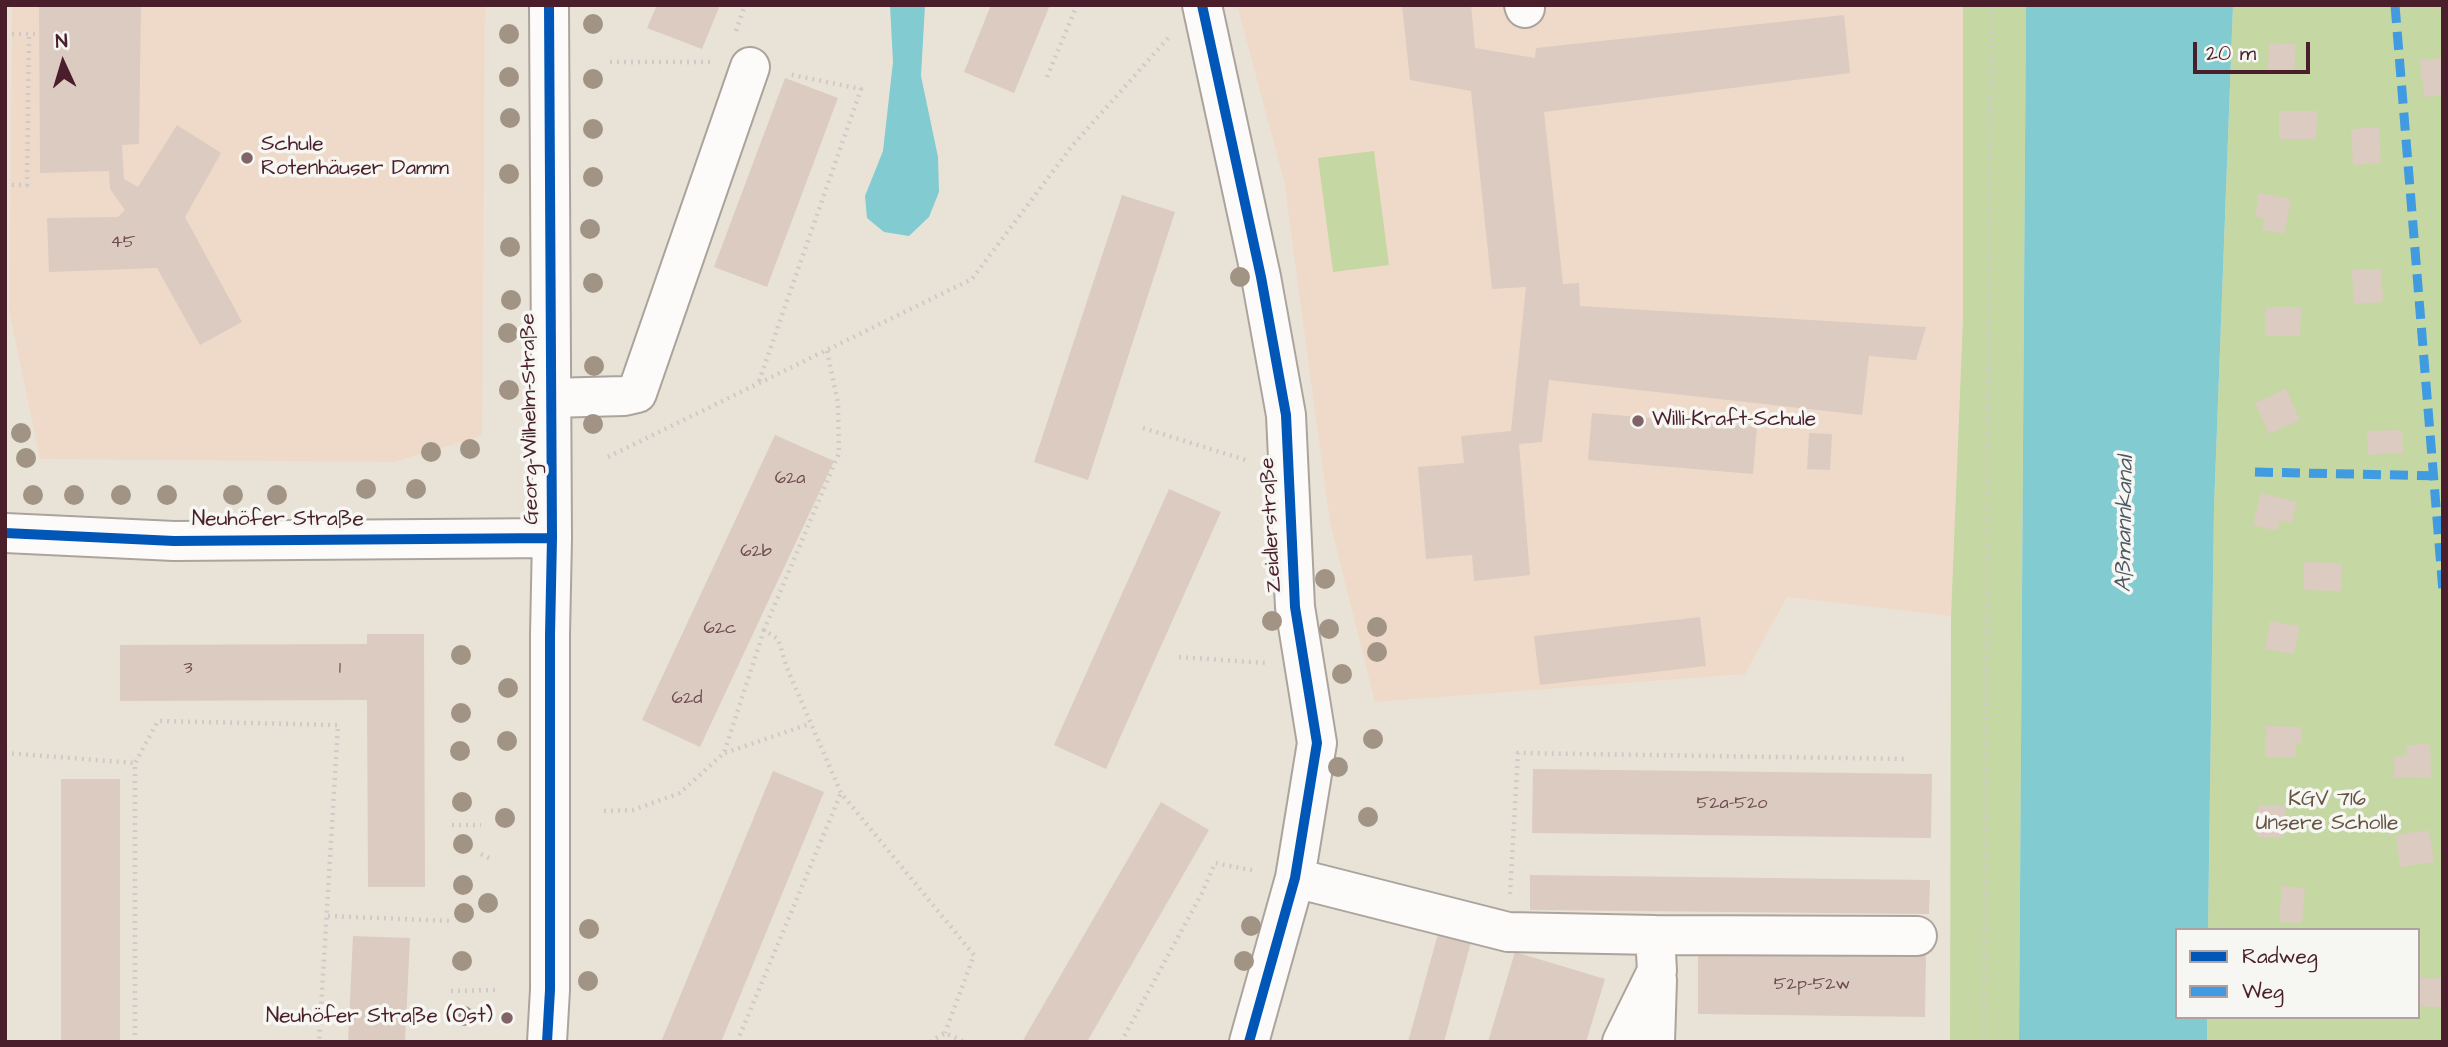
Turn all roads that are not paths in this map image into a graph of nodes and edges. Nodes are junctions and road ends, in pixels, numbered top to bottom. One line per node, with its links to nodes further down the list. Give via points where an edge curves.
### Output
1 (549, 5): 4 (street, Georg-Wilhelm-Straße)
2 (1202, 5): 7 (street, Zeidlerstraße, via 1286,415 1295,607 1317,743)
3 (738, 64): 4 (street, via 637,393)
4 (550, 398): 6 (street, Georg-Wilhelm-Straße)
5 (5, 533): 6 (street, Neuhöfer Straße, via 174,541)
6 (552, 538): 10 (street, Georg-Wilhelm-Straße)
7 (1295, 878): 9 (street, via 1508,932); 11 (street, Zeidlerstraße)
8 (1916, 936): 9 (street)
9 (1656, 953): 12 (street); 13 (street)
10 (547, 1042)
11 (1249, 1042)
12 (1622, 1042)
13 (1656, 1042)

